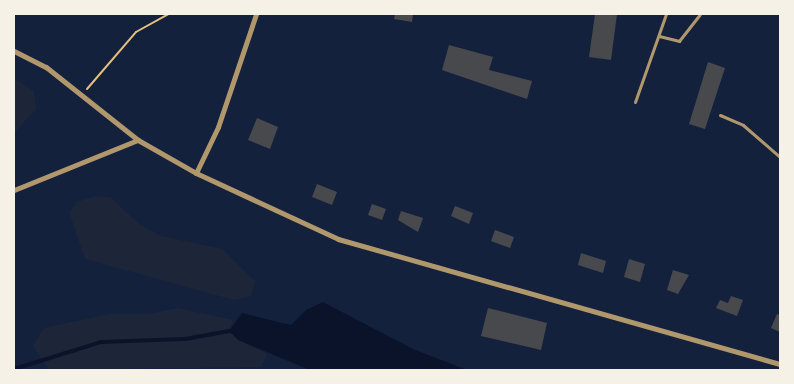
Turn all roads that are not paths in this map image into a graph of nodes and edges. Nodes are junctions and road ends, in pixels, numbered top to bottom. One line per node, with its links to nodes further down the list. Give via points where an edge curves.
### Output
1 (256, 14): 10 (street, via 218,127)
2 (666, 14): 4 (lane)
3 (700, 14): 4 (lane, via 678,41)
4 (659, 36): 6 (lane)
5 (14, 52): 8 (street, via 46,68)
6 (635, 102)
7 (720, 115): 9 (lane, via 743,126)
8 (138, 140): 10 (street); 11 (street)
9 (780, 157)
10 (196, 173): 12 (street, via 338,240)
11 (14, 190)
12 (780, 364)

